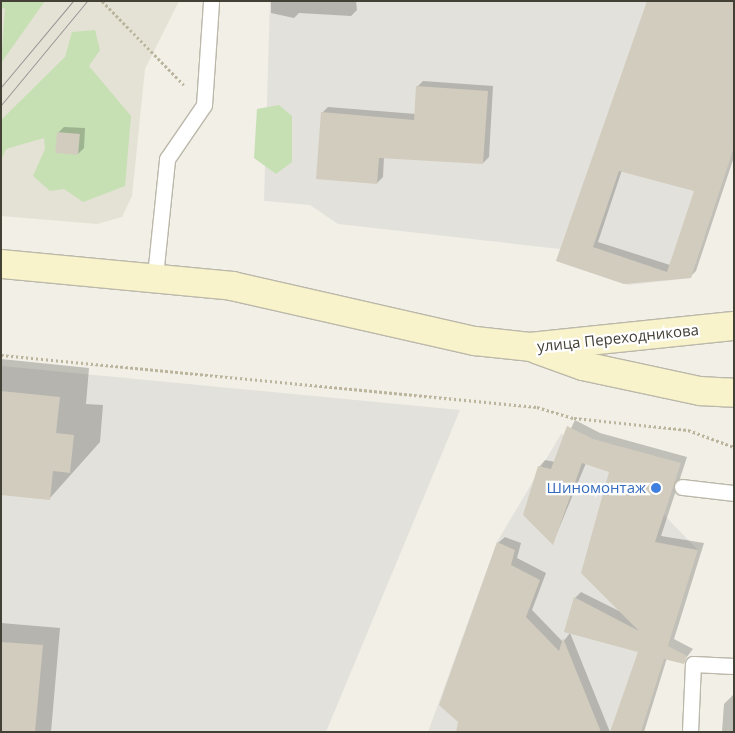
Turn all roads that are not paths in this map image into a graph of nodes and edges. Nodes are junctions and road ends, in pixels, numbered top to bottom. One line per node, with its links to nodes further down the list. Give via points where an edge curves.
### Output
1 (211, 1): 3 (lane, via 204,105 167,159)
2 (1, 264): 3 (main road)
3 (155, 276): 5 (main road, via 241,288 475,340)
4 (734, 326): 5 (main road, улица Переходникова)
5 (530, 347): 6 (main road, улица Переходникова, via 583,366 700,391)
6 (734, 393)
7 (682, 487): 8 (lane)
8 (734, 493)
9 (734, 666): 10 (lane, via 694,664)
10 (690, 732)

